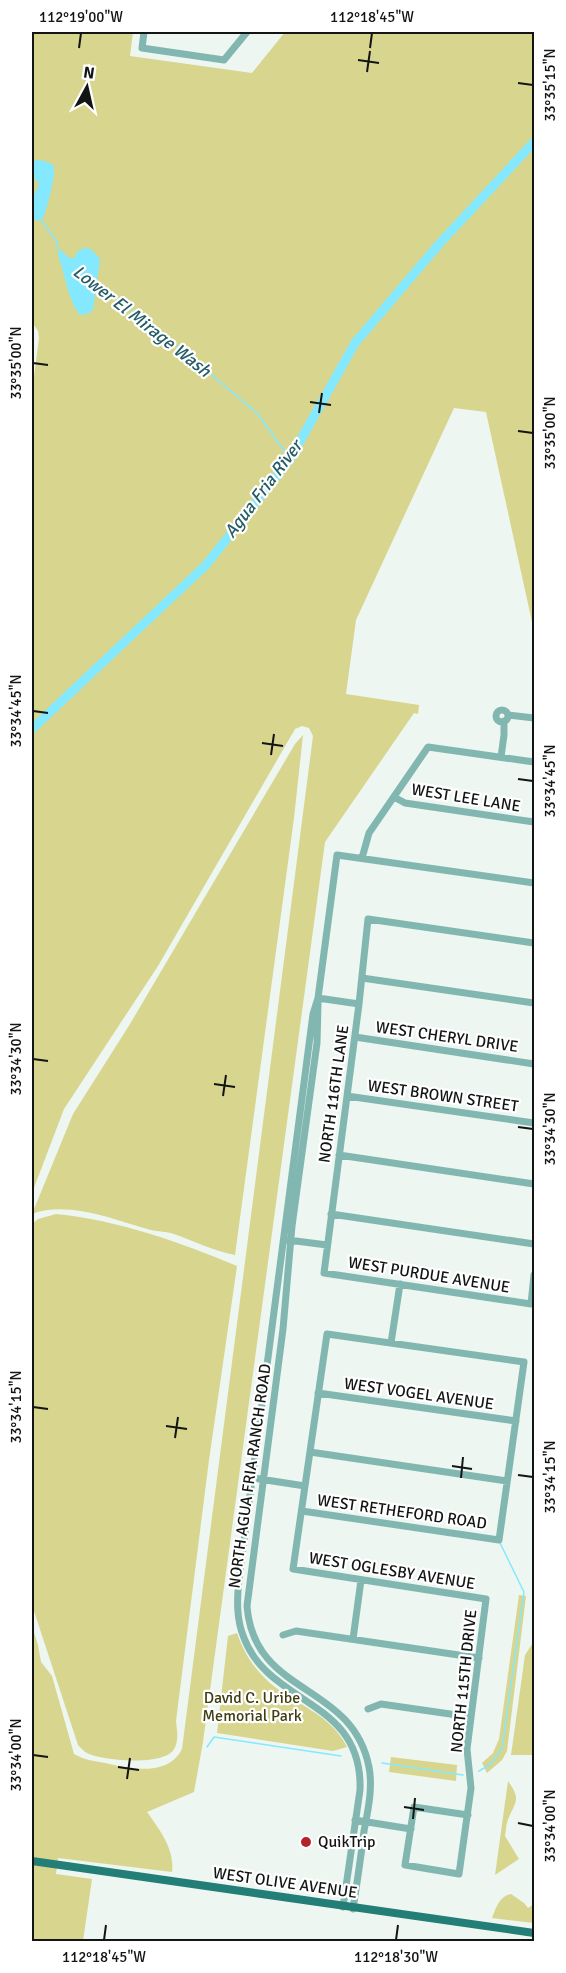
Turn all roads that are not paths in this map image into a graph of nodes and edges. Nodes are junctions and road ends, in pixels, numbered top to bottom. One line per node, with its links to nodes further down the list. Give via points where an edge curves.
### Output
1 (144, 32): 2 (street, via 142,48 224,60)
2 (247, 32)
3 (534, 718): 4 (street, via 506,718)
4 (501, 758): 5 (street); 6 (street, via 428,747)
5 (534, 762)
6 (394, 797): 7 (street, WEST LEE LANE, via 405,803); 8 (street, via 369,833)
7 (534, 822)
8 (362, 858): 9 (street); 12 (street, NORTH AGUA FRIA RANCH ROAD, via 337,855)
9 (534, 883)
10 (534, 943): 11 (street, NORTH 116TH LANE, via 368,919)
11 (362, 978): 13 (street); 14 (street, NORTH 116TH LANE)
12 (318, 998): 14 (street, WEST CHERYL DRIVE); 22 (street, NORTH AGUA FRIA RANCH ROAD, via 317,1042)
13 (534, 1003)
14 (359, 1004): 15 (street, NORTH 116TH LANE)
15 (355, 1037): 16 (street, WEST CHERYL DRIVE); 17 (street, NORTH 116TH LANE)
16 (534, 1064)
17 (347, 1096): 18 (street, WEST BROWN STREET); 19 (street, NORTH 116TH LANE)
18 (534, 1123)
19 (339, 1155): 20 (street); 21 (street, NORTH 116TH LANE)
20 (534, 1184)
21 (331, 1214): 23 (street); 24 (street, NORTH 116TH LANE)
22 (287, 1240): 24 (street, WEST PURDUE AVENUE); 32 (street, NORTH AGUA FRIA RANCH ROAD); 33 (street, NORTH AGUA FRIA RANCH ROAD, via 283,1329)
23 (534, 1244)
24 (327, 1245): 25 (street, NORTH 116TH LANE)
25 (324, 1273): 27 (street, WEST PURDUE AVENUE)
26 (534, 1275): 27 (street, WEST PURDUE AVENUE, via 531,1304)
27 (400, 1284): 28 (street)
28 (391, 1343): 29 (street, via 327,1334); 30 (street, via 524,1362)
29 (318, 1393): 30 (street, WEST VOGEL AVENUE); 31 (street)
30 (516, 1421): 34 (street)
31 (310, 1452): 34 (street); 35 (street)
32 (252, 1478): 33 (street, WEST RETHEFORD ROAD); 45 (street, NORTH AGUA FRIA RANCH ROAD, via 238,1599 243,1637 269,1675 330,1717)
33 (263, 1479): 35 (street, WEST RETHEFORD ROAD); 44 (street, NORTH AGUA FRIA RANCH ROAD, via 247,1596 252,1632 270,1663 337,1710)
34 (507, 1481): 36 (street, WEST RETHEFORD ROAD, via 499,1540)
35 (305, 1486): 36 (street)
36 (302, 1511): 37 (street, WEST OGLESBY AVENUE, via 293,1569)
37 (361, 1580): 38 (street, WEST OGLESBY AVENUE); 40 (street)
38 (486, 1599): 41 (street, NORTH 115TH DRIVE)
39 (283, 1635): 40 (street, via 296,1631)
40 (353, 1639): 41 (street)
41 (479, 1658): 43 (street, NORTH 115TH DRIVE)
42 (368, 1709): 43 (street, via 381,1704)
43 (471, 1717): 46 (street, NORTH 115TH DRIVE, via 467,1749 471,1788)
44 (356, 1733): 45 (street); 48 (street, NORTH AGUA FRIA RANCH ROAD, via 370,1774)
45 (347, 1739): 47 (street, NORTH AGUA FRIA RANCH ROAD, via 360,1773)
46 (468, 1815): 49 (street, via 414,1807); 49 (street, NORTH 115TH DRIVE, via 459,1874 405,1865)
47 (355, 1820): 48 (street); 51 (street, NORTH AGUA FRIA RANCH ROAD)
48 (366, 1822): 49 (street); 52 (street, NORTH AGUA FRIA RANCH ROAD)
49 (411, 1829)
50 (32, 1861): 51 (main road, WEST OLIVE AVENUE)
51 (343, 1907): 52 (main road, WEST OLIVE AVENUE)
52 (353, 1908): 53 (main road, WEST OLIVE AVENUE)
53 (534, 1933)

